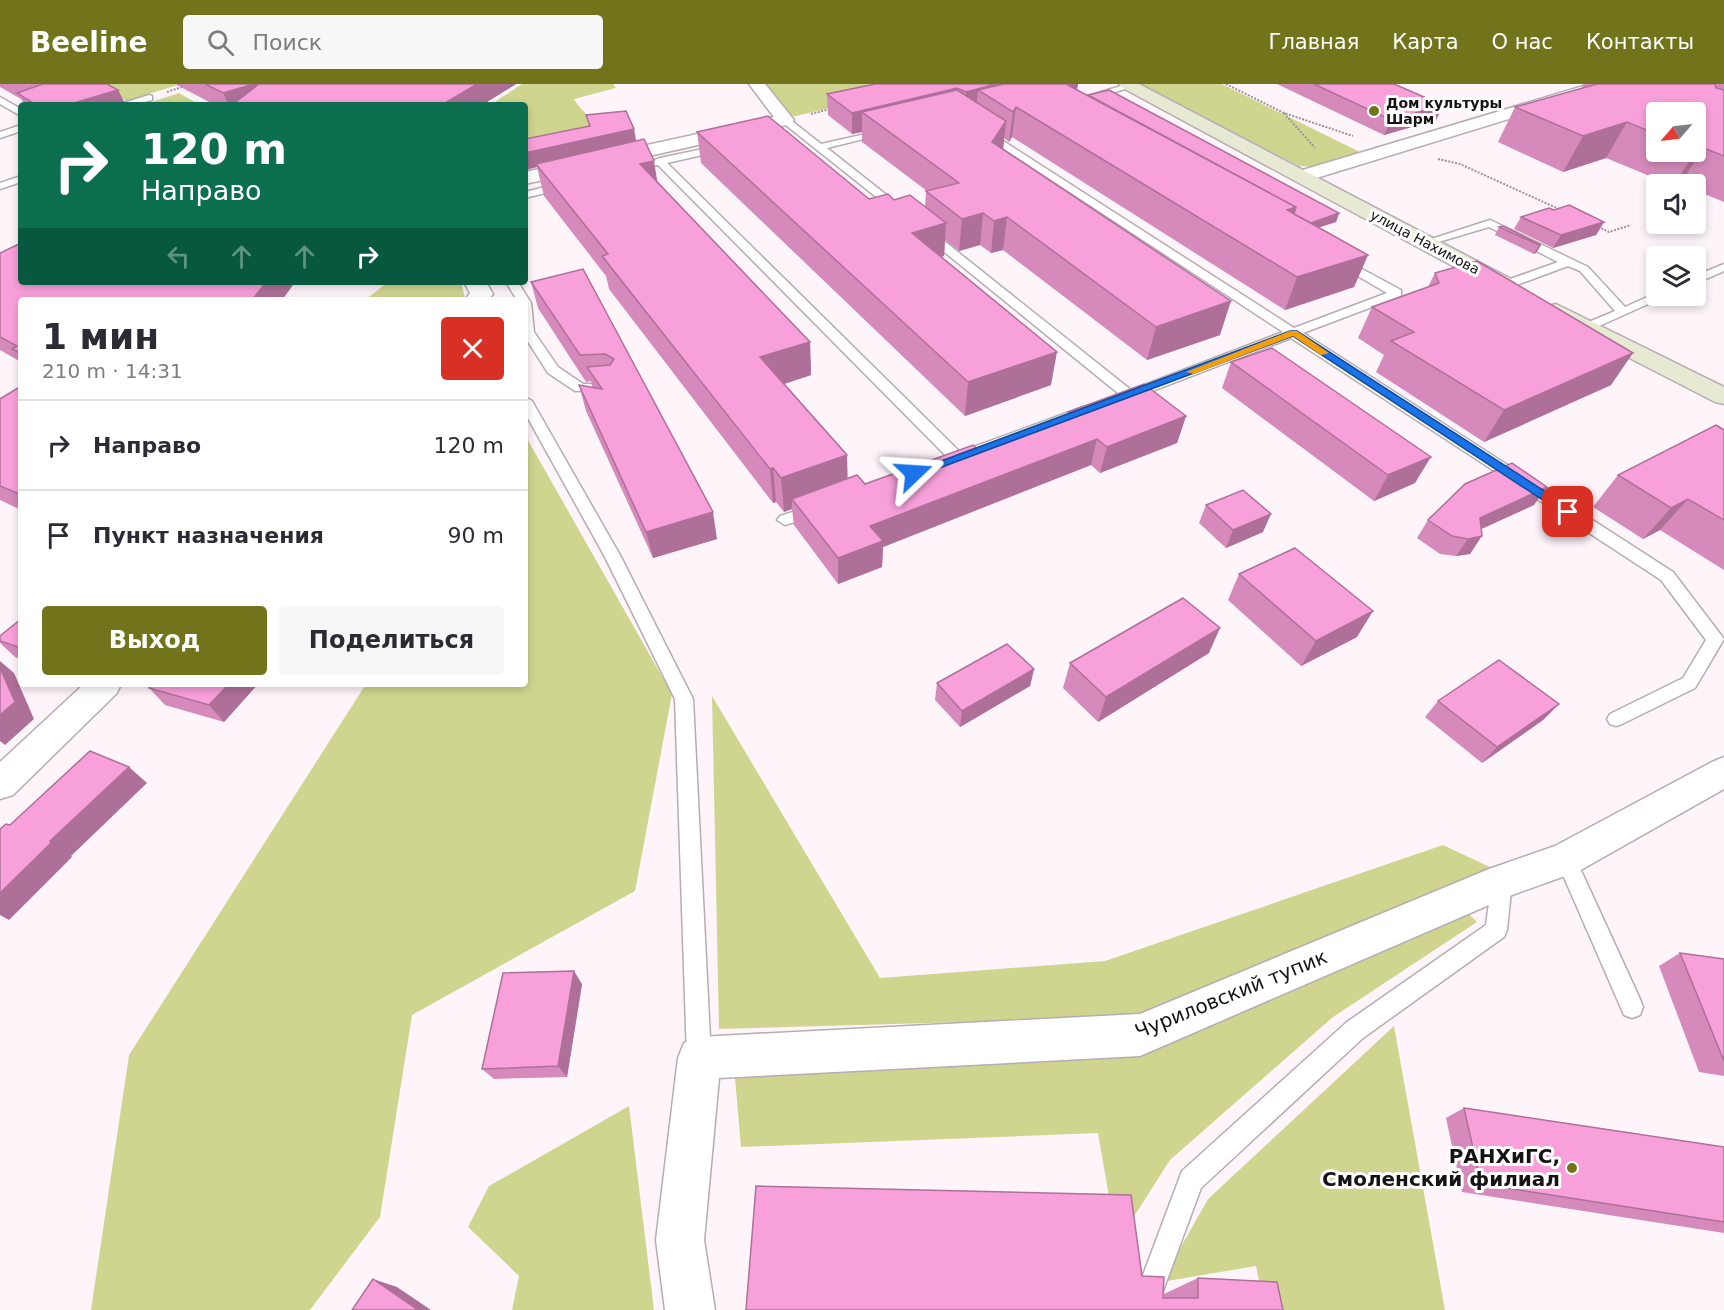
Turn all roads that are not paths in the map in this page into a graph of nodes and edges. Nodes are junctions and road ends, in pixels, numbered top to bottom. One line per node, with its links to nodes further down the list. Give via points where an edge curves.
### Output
1 (757, 84): 12 (street)
2 (1129, 85): 5 (lane); 18 (street, улица Нахимова)
3 (1615, 85): 18 (street)
4 (149, 98): 7 (lane)
5 (1077, 99)
6 (0, 100): 8 (lane)
7 (134, 102)
8 (18, 111)
9 (973, 125): 34 (lane)
10 (899, 127): 15 (lane)
11 (18, 129): 13 (lane)
12 (792, 129): 15 (lane); 19 (street)
13 (0, 135)
14 (730, 146): 16 (lane)
15 (819, 147): 36 (lane)
16 (660, 161): 17 (lane); 36 (lane, via 952,459)
17 (638, 166)
18 (1303, 176): 24 (street, улица Нахимова)
19 (528, 177)
20 (18, 180): 22 (lane)
21 (581, 180): 23 (lane)
22 (0, 186)
23 (528, 194)
24 (1425, 243): 26 (lane, via 1490,223); 29 (street, улица Нахимова)
25 (1335, 259): 34 (lane, via 1397,293)
26 (1568, 262): 29 (lane); 31 (lane, via 1584,269)
27 (1724, 267): 28 (lane)
28 (1706, 275)
29 (1506, 285): 32 (street, улица Нахимова)
30 (1646, 302): 31 (lane)
31 (1623, 312): 32 (lane)
32 (1588, 327): 37 (street, улица Нахимова)
33 (528, 332): 35 (lane, via 553,370 580,388)
34 (1294, 333): 36 (lane); 42 (lane, via 1667,576 1714,639 1689,683)
35 (611, 386)
36 (1129, 395)
37 (1724, 397)
38 (528, 406): 48 (lane, via 613,557 684,699)
39 (828, 505): 40 (lane)
40 (786, 520)
41 (102, 687): 44 (street)
42 (1616, 719)
43 (1724, 772): 45 (street, Чуриловский тупик)
44 (0, 784)
45 (1566, 859): 46 (street, Чуриловский тупик); 47 (lane)
46 (1502, 881): 48 (street, Чуриловский тупик, via 1140,1035); 50 (lane, via 1496,930 1355,1030 1191,1180 1147,1299)
47 (1632, 1007)
48 (699, 1058): 49 (street, via 680,1240)
49 (690, 1310)
50 (1148, 1310)

